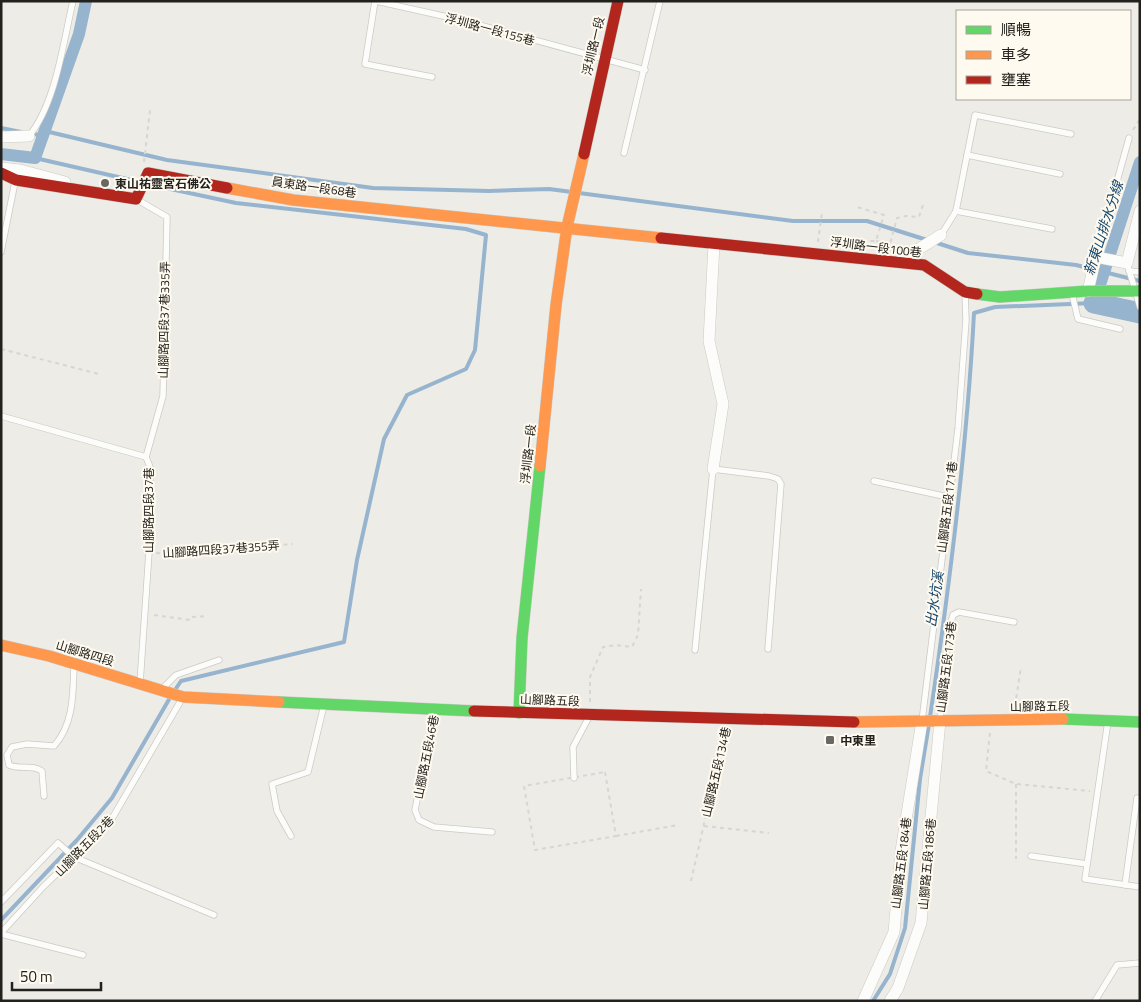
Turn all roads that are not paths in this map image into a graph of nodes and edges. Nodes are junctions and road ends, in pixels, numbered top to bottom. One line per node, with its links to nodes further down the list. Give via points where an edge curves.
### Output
1 (73, 1): 9 (lane, via 50,96)
2 (376, 1): 5 (lane, 浮圳路一段155巷, via 461,20); 7 (lane, via 365,64)
3 (618, 1): 5 (street, 浮圳路一段)
4 (660, 1): 6 (lane)
5 (604, 59): 6 (lane, 浮圳路一段155巷); 22 (street, 浮圳路一段)
6 (645, 70): 12 (lane)
7 (432, 77)
8 (1071, 134): 13 (lane, via 975,115)
9 (29, 136): 10 (street)
10 (1, 137)
11 (1129, 138): 27 (lane)
12 (624, 153)
13 (967, 156): 16 (lane); 20 (lane)
14 (1, 168): 18 (street, via 66,182)
15 (1, 173): 17 (street)
16 (1060, 174)
17 (16, 180): 18 (street); 26 (lane)
18 (75, 188): 19 (street)
19 (136, 199): 22 (street, 員東路一段68巷, via 148,173 293,200); 38 (lane, 山腳路四段37巷335弄, via 167,217 163,396)
20 (956, 211): 23 (lane); 24 (lane)
21 (1140, 211): 29 (street)
22 (567, 227): 25 (street, 浮圳路一段100巷); 53 (street, 浮圳路一段, via 522,638)
23 (1052, 229)
24 (941, 235): 28 (street)
25 (714, 244): 28 (street, 浮圳路一段100巷); 39 (street, via 709,341 723,404)
26 (1, 252)
27 (1096, 257): 29 (street); 31 (street)
28 (898, 262): 33 (street, 浮圳路一段100巷, via 924,265)
29 (1128, 267): 30 (lane); 32 (lane)
30 (1140, 272)
31 (1088, 290): 32 (street, 浮圳路一段100巷); 34 (street, 浮圳路一段100巷)
32 (1138, 291): 35 (lane)
33 (965, 292): 34 (street, 浮圳路一段100巷, via 1000,297); 41 (lane, 山腳路五段171巷, via 958,429)
34 (1071, 292): 36 (lane, via 1078,319)
35 (1140, 306)
36 (1120, 329)
37 (1, 416): 38 (lane, 山腳路四段37巷)
38 (146, 457): 48 (lane, 山腳路四段37巷, via 150,467 149,552)
39 (713, 470): 44 (lane, via 769,476 781,484); 45 (lane)
40 (874, 481): 41 (lane)
41 (948, 497): 55 (lane, 山腳路五段171巷)
42 (1014, 622): 57 (lane, 山腳路五段173巷, via 959,612 953,615 948,633)
43 (1, 645): 47 (street, 山腳路四段)
44 (768, 649)
45 (695, 650)
46 (219, 660): 49 (lane, via 176,675)
47 (74, 663): 48 (street, 山腳路四段); 60 (lane, via 72,704 60,740 54,746 27,744 12,747 7,755 9,764 16,768 36,767 42,770)
48 (140, 684): 49 (street, 山腳路四段)
49 (160, 691): 50 (street, 山腳路四段)
50 (180, 696): 51 (street, 山腳路五段); 65 (lane, 山腳路五段2巷, via 110,822)
51 (325, 703): 52 (street, 山腳路五段); 63 (lane, via 308,772 272,784 277,811)
52 (436, 708): 53 (street, 山腳路五段); 62 (lane, 山腳路五段46巷, via 415,810 419,820 434,827)
53 (519, 712): 54 (street, 山腳路五段)
54 (590, 715): 55 (street, 山腳路五段, via 844,722); 59 (lane, via 573,747)
55 (922, 720): 57 (street, 山腳路五段); 74 (street, 山腳路五段184巷, via 901,851 894,932)
56 (1108, 720): 57 (street, 山腳路五段); 58 (street, 山腳路五段); 66 (lane)
57 (940, 721): 75 (street, 山腳路五段186巷, via 921,923)
58 (1140, 722)
59 (574, 778)
60 (44, 796)
61 (1137, 798): 67 (lane)
62 (492, 832)
63 (291, 836)
64 (1031, 856): 66 (lane)
65 (74, 857): 69 (lane, via 58,843); 70 (lane); 71 (lane, 山腳路五段2巷)
66 (1087, 864): 67 (lane, via 1085,879)
67 (1125, 885): 68 (lane)
68 (1140, 887)
69 (1, 902)
70 (214, 915)
71 (1, 934): 72 (lane)
72 (83, 955)
73 (1140, 963): 76 (lane, via 1116,965)
74 (863, 1001)
75 (890, 1001)
76 (1095, 1001)

